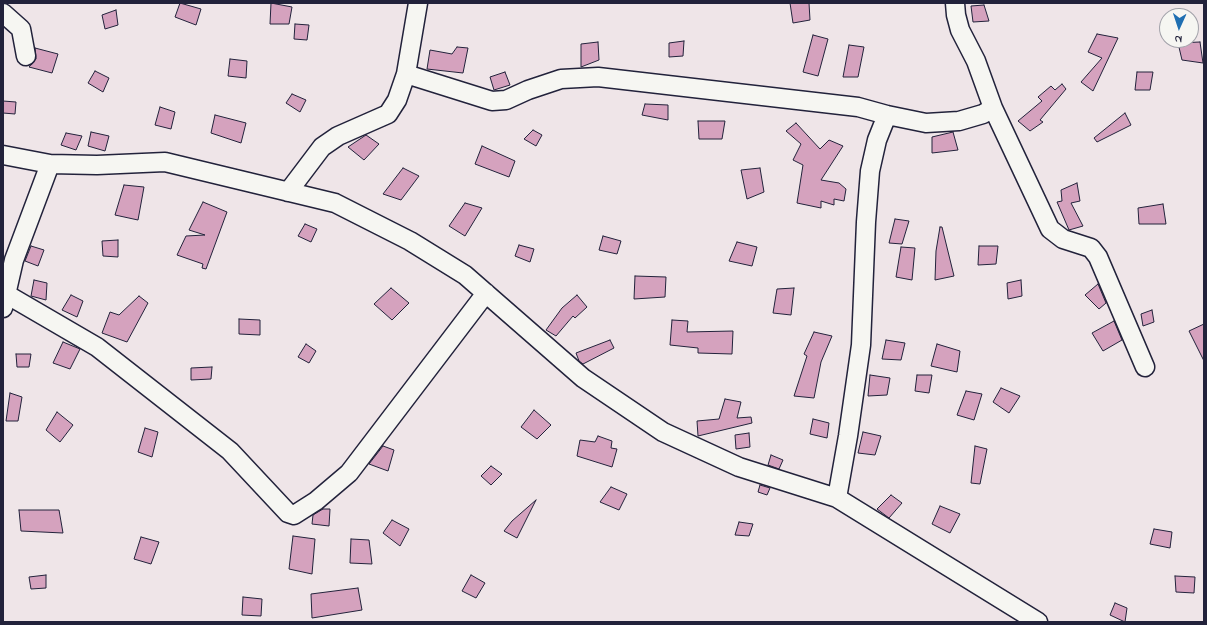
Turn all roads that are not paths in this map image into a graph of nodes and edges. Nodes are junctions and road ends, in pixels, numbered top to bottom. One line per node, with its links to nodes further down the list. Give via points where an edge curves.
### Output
1 (418, 3): 5 (street)
2 (955, 3): 6 (street, via 960,30 976,61)
3 (3, 13): 4 (street, via 22,29)
4 (26, 56)
5 (406, 74): 7 (street, via 492,101 506,100 560,79 598,77 858,107); 10 (street, via 397,100 388,114 338,136 322,147)
6 (993, 108): 7 (street, via 983,114 959,121 926,123); 13 (street, via 1050,229 1063,239 1091,248 1098,257)
7 (887, 116): 14 (street, via 877,140 870,170 861,345)
8 (3, 155): 9 (street)
9 (50, 164): 10 (street, via 165,162); 12 (street, via 14,260)
10 (288, 192): 11 (street, via 335,203 403,238 465,275)
11 (486, 293): 12 (street, via 350,473 294,515 288,513 230,451 97,347); 14 (street, via 583,378 663,432 739,467)
12 (4, 301)
13 (1145, 367)
14 (837, 498): 15 (street)
15 (1038, 622)

